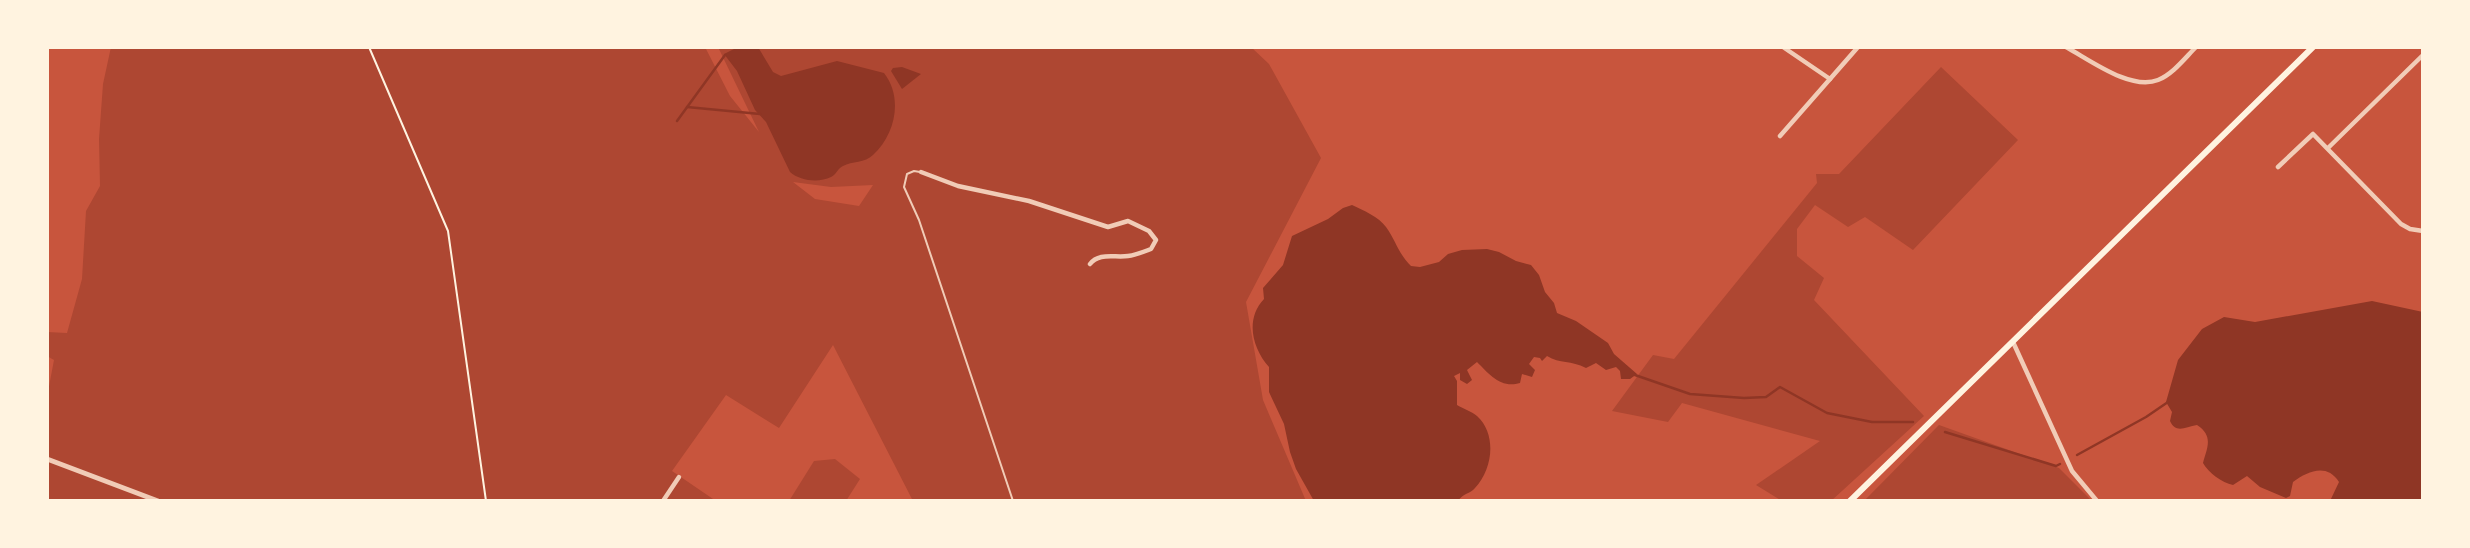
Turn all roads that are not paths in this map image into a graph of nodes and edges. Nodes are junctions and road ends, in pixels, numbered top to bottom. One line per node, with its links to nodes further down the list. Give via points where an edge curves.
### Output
1 (1783, 47): 7 (street)
2 (1858, 47): 7 (street)
3 (2066, 47): 4 (street, via 2125,79 2144,83 2169,74)
4 (2196, 47)
5 (2313, 47): 14 (main road)
6 (2423, 55): 9 (street)
7 (1830, 79): 8 (street)
8 (1780, 136)
9 (2328, 148): 10 (street, via 2313,134); 12 (street, via 2401,224)
10 (2278, 167)
11 (921, 172): 13 (street, via 1108,227 1128,221 1149,231 1156,240 1151,249 1094,259); 19 (lane, via 907,174 904,187)
12 (2423, 231)
13 (1090, 264)
14 (2012, 341): 20 (main road); 21 (street, via 2072,471)
15 (47, 459): 17 (street)
16 (679, 477): 18 (street)
17 (158, 501)
18 (663, 501)
19 (1013, 501)
20 (1850, 501)
21 (2097, 501)

